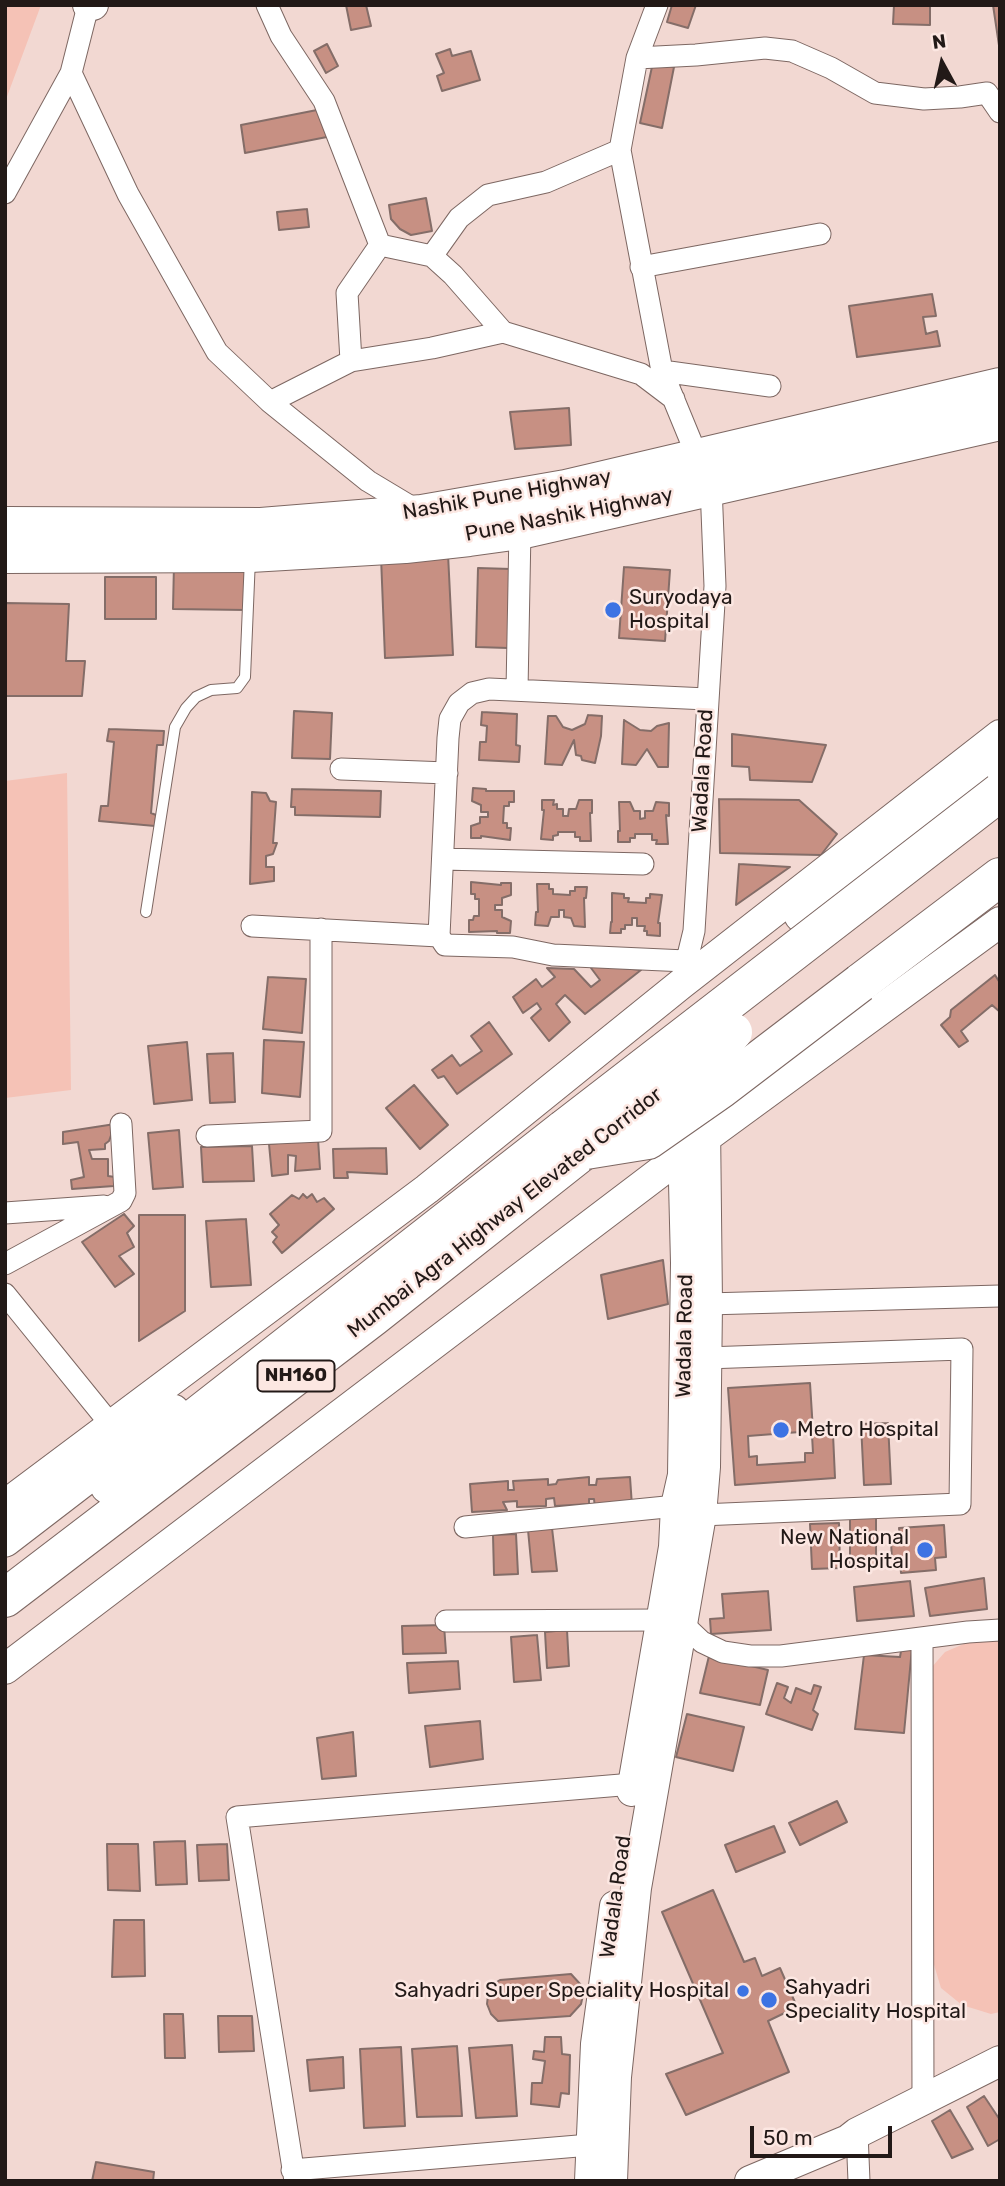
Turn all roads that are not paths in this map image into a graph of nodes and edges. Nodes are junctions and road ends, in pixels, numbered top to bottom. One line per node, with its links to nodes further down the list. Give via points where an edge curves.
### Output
1 (90, 5): 5 (street)
2 (267, 5): 10 (street, via 281,36 324,101)
3 (657, 5): 4 (street)
4 (637, 58): 6 (street, via 765,48 792,51 875,93 924,99 987,93); 7 (street)
5 (71, 74): 8 (street); 19 (street, via 128,194 217,352)
6 (1000, 112)
7 (620, 150): 11 (street, via 546,182 488,195 458,218); 12 (street, Wadala Road)
8 (5, 193)
9 (820, 234): 12 (street)
10 (380, 245): 11 (street); 14 (street, via 347,293)
11 (432, 256): 13 (street)
12 (641, 267): 15 (street, Wadala Road)
13 (503, 332): 14 (street); 18 (street, via 641,374)
14 (351, 361): 19 (street)
15 (662, 371): 16 (street); 18 (street, Wadala Road)
16 (770, 386)
17 (1000, 387): 21 (highway, Nashik Pune Highway)
18 (674, 399): 21 (street, Wadala Road)
19 (270, 402): 22 (street, via 368,481)
20 (1000, 421): 21 (highway, Pune Nashik Highway)
21 (704, 471): 22 (highway, Nashik Pune Highway); 24 (highway, Pune Nashik Highway); 28 (street, Wadala Road, via 715,586)
22 (422, 514): 23 (highway, Nashik Pune Highway, via 261,527)
23 (5, 526)
24 (520, 530): 25 (highway, Pune Nashik Highway, via 405,544); 27 (street)
25 (250, 553): 26 (highway, Pune Nashik Highway); 40 (lane, via 245,677 237,688 195,697 175,727)
26 (5, 554)
27 (517, 690): 28 (street); 32 (street, via 489,689 458,702 450,719)
28 (707, 699): 45 (street, Wadala Road)
29 (1000, 735): 45 (street)
30 (1000, 764): 49 (highway, bridge, via 636,1042 608,1071)
31 (341, 769): 32 (street)
32 (447, 773): 37 (street)
33 (1000, 778): 45 (main road)
34 (1000, 792): 49 (highway, Mumbai Agra Highway Elevated Corridor, bridge)
35 (1000, 822): 49 (highway, Mumbai Agra Highway Elevated Corridor, bridge)
36 (1000, 856): 46 (main road)
37 (443, 859): 38 (street); 44 (street)
38 (643, 864)
39 (1000, 877): 49 (highway, bridge, via 648,1140)
40 (146, 912)
41 (1000, 922): 50 (street)
42 (252, 926): 43 (street)
43 (321, 929): 44 (street); 48 (street, via 321,1131)
44 (439, 936): 45 (street, via 445,946 513,947 580,957)
45 (689, 989): 46 (street); 58 (street); 62 (main road)
46 (693, 1090): 50 (street); 65 (main road)
47 (121, 1124): 51 (street, via 125,1193)
48 (207, 1136)
49 (574, 1140): 63 (highway, Mumbai Agra Highway Elevated Corridor / NH160); 64 (highway, Mumbai Agra Highway Elevated Corridor / NH160, via 373,1317)
50 (694, 1147): 56 (street, Wadala Road); 60 (street, Wadala Road, via 685,1263 683,1475); 70 (street)
51 (113, 1205): 52 (street); 53 (street)
52 (5, 1213)
53 (5, 1264)
54 (5, 1294): 58 (street)
55 (1000, 1296): 56 (street)
56 (707, 1304): 57 (street, Wadala Road)
57 (706, 1358): 60 (street, Wadala Road, via 705,1467); 60 (street, via 962,1349 960,1504)
58 (112, 1426): 59 (street)
59 (5, 1505)
60 (689, 1511): 61 (street); 67 (street, Wadala Road)
61 (465, 1527)
62 (5, 1540)
63 (5, 1566)
64 (5, 1598)
65 (5, 1616)
66 (446, 1621): 67 (street)
67 (672, 1622): 69 (street, via 723,1652 750,1656); 71 (street, Wadala Road)
68 (1000, 1630): 69 (street)
69 (922, 1639): 73 (street)
70 (5, 1669)
71 (644, 1783): 75 (street, Wadala Road, via 601,2009); 76 (street, via 237,1817); 78 (street, Wadala Road, via 616,2077)
72 (1000, 2061): 73 (street)
73 (923, 2100): 74 (street)
74 (857, 2133): 79 (street); 80 (street)
75 (590, 2145): 76 (street); 77 (street, Wadala Road)
76 (294, 2175)
77 (590, 2181)
78 (612, 2181)
79 (750, 2181)
80 (859, 2181)

